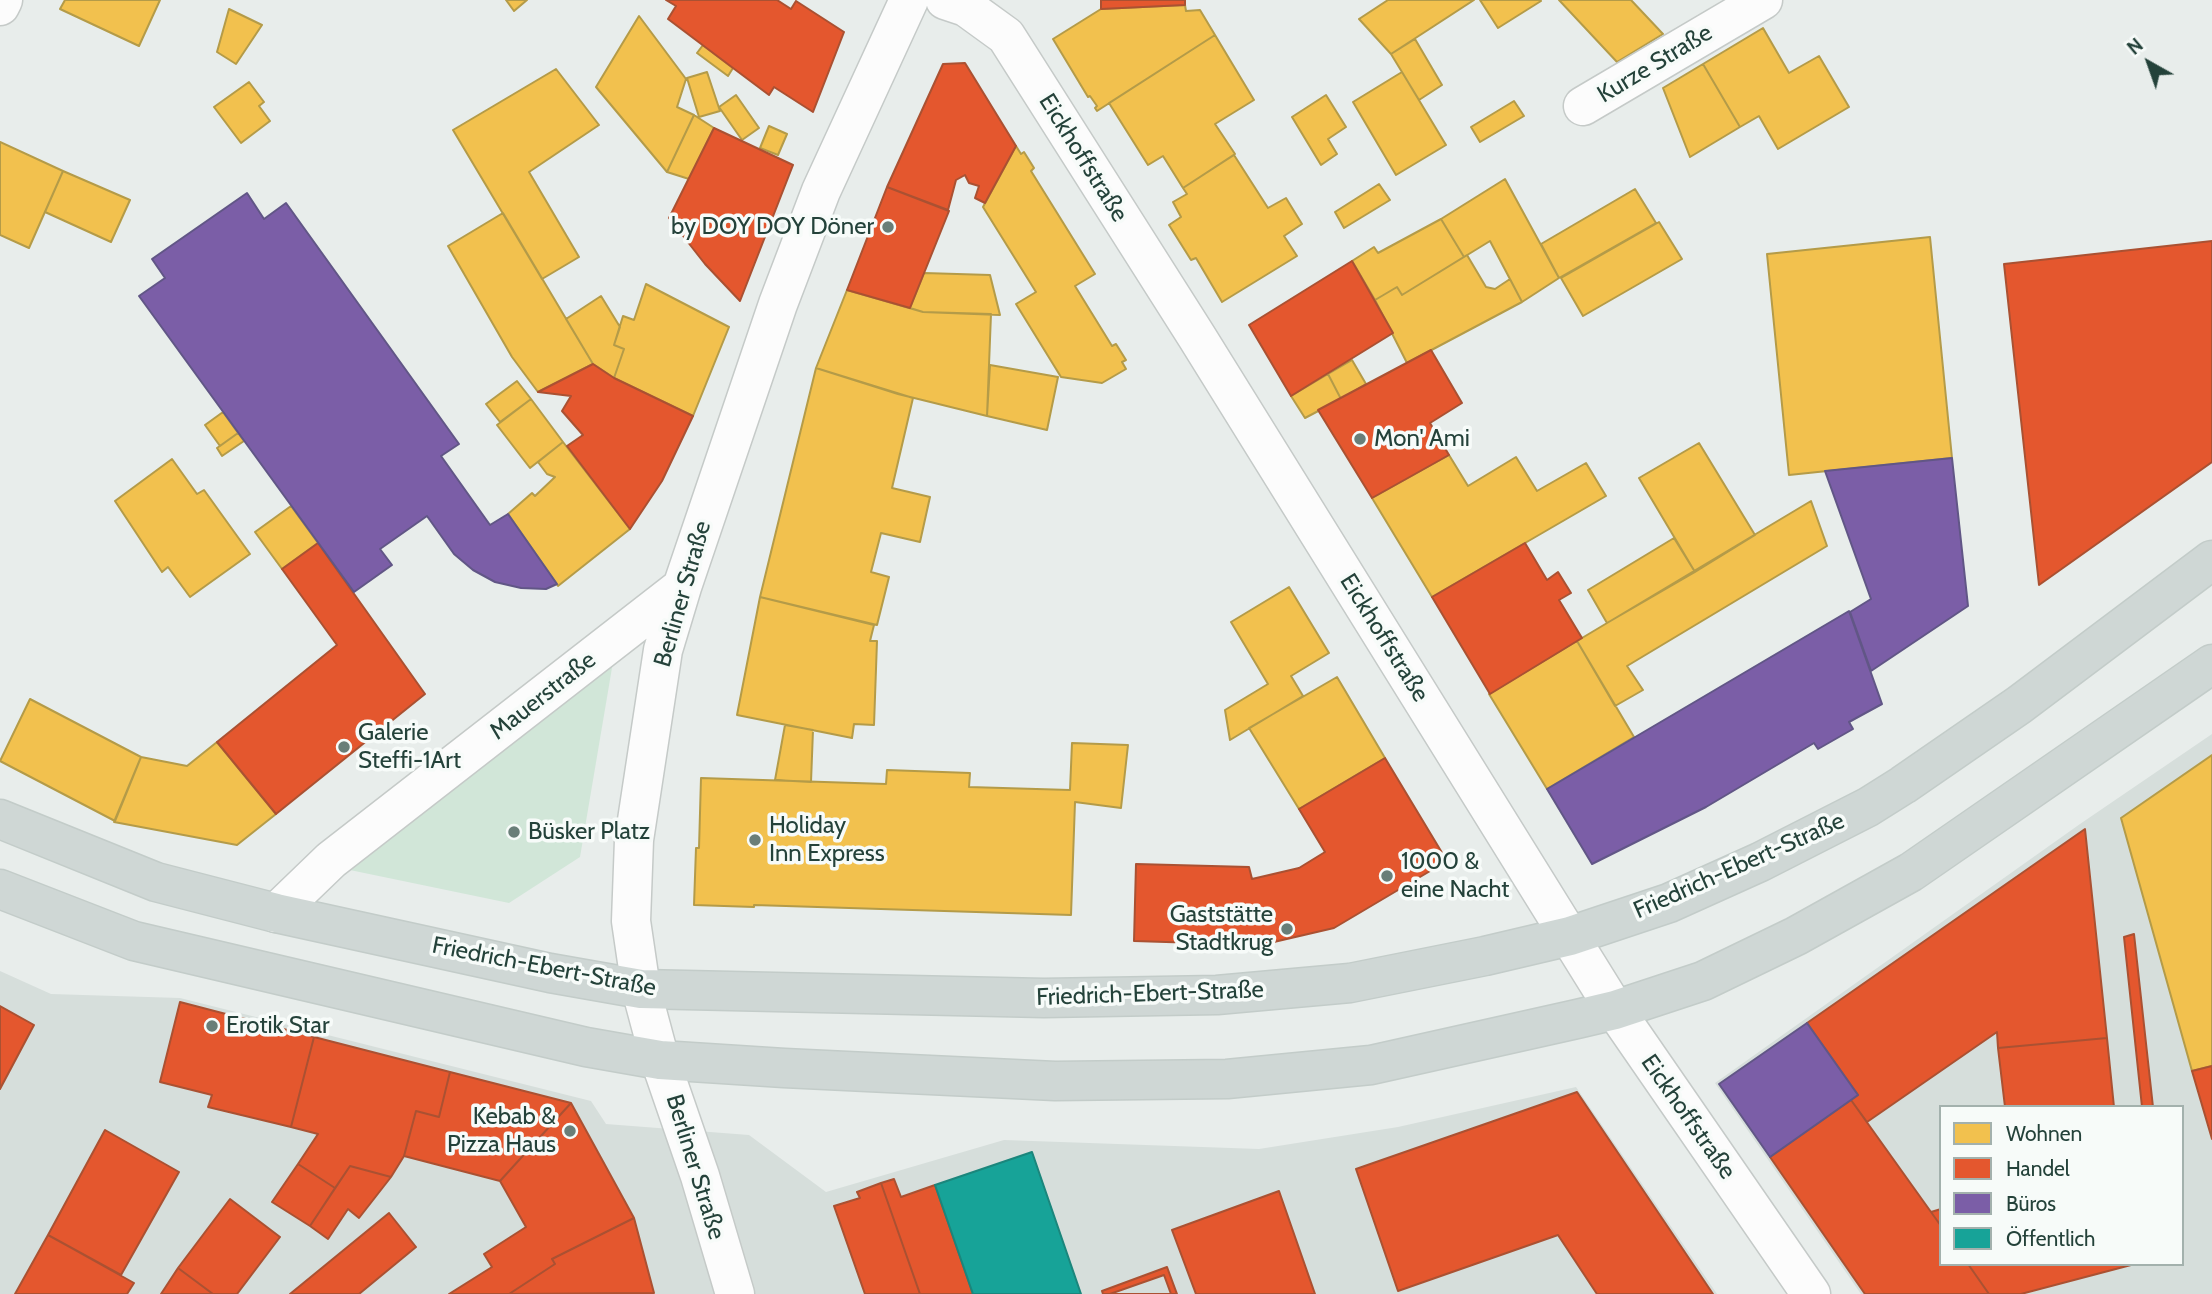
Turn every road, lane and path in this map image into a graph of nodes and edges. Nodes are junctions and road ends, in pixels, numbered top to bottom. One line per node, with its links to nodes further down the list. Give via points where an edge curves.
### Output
1 (3, 0): 5 (street)
2 (909, 0): 8 (street, Berliner Straße, via 817,204 778,304)
3 (944, 0): 13 (street, Eickhoffstraße, via 966,8 1006,36)
4 (1763, 0): 6 (street, Kurze Straße)
5 (0, 6)
6 (1583, 106)
7 (2212, 560): 13 (main road, Friedrich-Ebert-Straße, via 2019,705 1868,807 1669,902)
8 (682, 587): 12 (street, Mauerstraße, via 331,860); 14 (street, Berliner Straße, via 663,650 634,840 631,920)
9 (2212, 664): 15 (main road, via 1911,872 1703,981)
10 (0, 819): 12 (main road, Friedrich-Ebert-Straße, via 156,881)
11 (0, 889): 16 (main road, via 134,941 586,1047)
12 (276, 913): 14 (main road, Friedrich-Ebert-Straße)
13 (1570, 936): 14 (main road, Friedrich-Ebert-Straße, via 1350,983 1217,995 1044,998); 15 (street, Eickhoffstraße)
14 (641, 989): 16 (street, Berliner Straße)
15 (1615, 1010): 16 (main road, via 1371,1065 1227,1079 1055,1081); 18 (street, Eickhoffstraße)
16 (660, 1060): 17 (street, Berliner Straße)
17 (735, 1294)
18 (1811, 1294)

